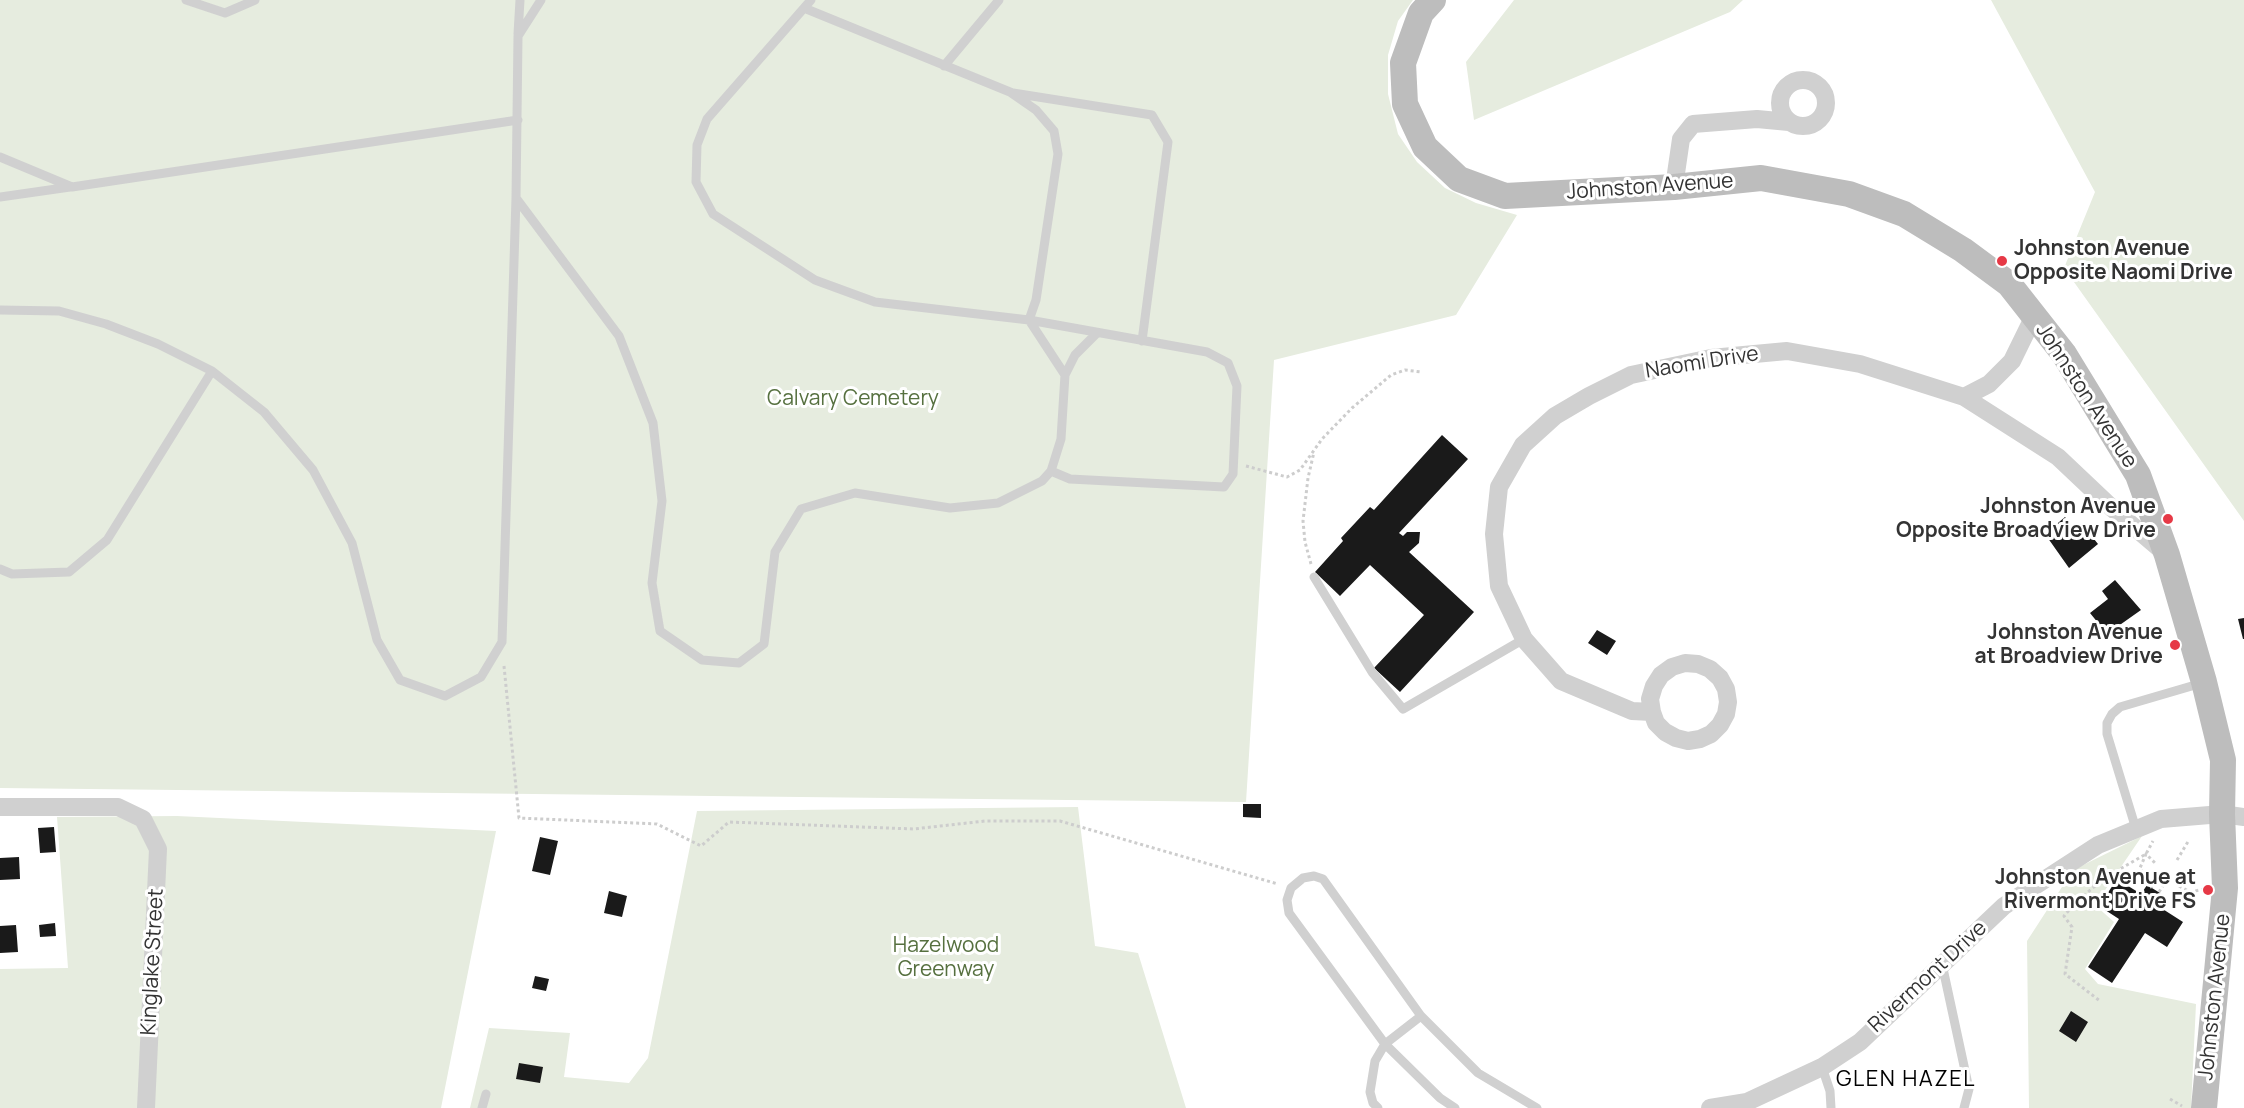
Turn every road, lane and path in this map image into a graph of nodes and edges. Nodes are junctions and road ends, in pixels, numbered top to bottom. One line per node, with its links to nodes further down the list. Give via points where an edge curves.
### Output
1 (186, 0): 2 (lane, via 225,13)
2 (255, 0)
3 (520, 0): 9 (lane)
4 (541, 0): 9 (lane)
5 (811, 0): 8 (lane)
6 (999, 0): 10 (lane)
7 (1433, 0): 18 (street, Johnston Avenue, via 1421,13 1403,63 1405,104 1425,147 1460,178 1504,196)
8 (804, 8): 10 (lane); 23 (lane, via 707,119 697,145 696,182 714,214 815,280 875,302)
9 (518, 36): 14 (lane)
10 (944, 66): 11 (lane)
11 (1010, 93): 23 (lane, via 1036,110 1054,131 1058,153 1036,300); 25 (lane, via 1152,116 1168,142)
12 (1779, 102): 13 (street); 15 (street); 15 (street, via 1785,87 1800,79 1815,82 1825,94 1826,109 1817,121 1804,126)
13 (1757, 118): 15 (street); 18 (street, via 1693,124 1681,139)
14 (518, 120): 17 (lane); 20 (lane)
15 (1789, 122)
16 (0, 158): 17 (lane)
17 (72, 187): 19 (lane)
18 (1674, 187): 22 (street, Johnston Avenue, via 1761,178 1850,194 1904,214 1963,250 2009,284)
19 (0, 197)
20 (516, 198): 31 (lane, via 619,336 653,423 662,501 652,583 660,631 702,660 739,663 764,644 775,552 801,509 855,492 950,508 999,503 1042,482); 37 (lane)
21 (0, 310): 26 (lane, via 59,310 158,344)
22 (2034, 316): 29 (street, via 2012,361 1989,384); 33 (street, Johnston Avenue, via 2095,401 2138,475)
23 (1029, 320): 24 (lane); 28 (lane)
24 (1097, 333): 25 (lane); 28 (lane, via 1075,355)
25 (1142, 341): 32 (lane, via 1207,352 1228,363 1237,386)
26 (212, 371): 34 (lane, via 107,540 69,572 12,574); 37 (lane, via 264,412 313,470 352,543 377,640 400,680 445,696 481,677)
27 (1421, 372): 30 (path, via 1405,370 1391,375 1352,408)
28 (1065, 375): 31 (lane, via 1061,440)
29 (1964, 397): 33 (street, Naomi Drive, via 2058,457); 36 (street, Naomi Drive, via 1860,364 1787,351 1676,364 1631,375 1589,396 1555,416 1523,445 1499,487 1494,534 1499,586)
30 (1315, 451): 32 (path, via 1300,470 1287,477 1248,465); 35 (path, via 1304,520)
31 (1051, 471): 32 (lane, via 1070,479 1224,487)
32 (1233, 474)
33 (2167, 555): 38 (street, Johnston Avenue)
34 (0, 569)
35 (1314, 577): 36 (lane, via 1372,672 1403,708)
36 (1524, 639): 39 (street, Naomi Drive, via 1561,681 1632,711)
37 (502, 642): 52 (path, via 519,818 657,824 701,846 729,822 914,829 985,821 1060,821)
38 (2204, 682): 41 (street, Johnston Avenue); 42 (lane, via 2120,707 2107,723)
39 (1652, 712): 39 (street, via 1665,732 1688,741 1700,739 1711,734 1726,714 1726,689 1710,669 1698,664 1672,667 1654,686)
40 (0, 807): 64 (street, Kinglake Street, via 118,807 143,819 158,849)
41 (2233, 816): 42 (street, Rivermont Drive, via 2161,819); 73 (street, Johnston Avenue)
42 (2136, 829): 56 (street, Rivermont Drive, via 2098,846 2004,906)
43 (2154, 838): 45 (path)
44 (2189, 840): 46 (path)
45 (2146, 854): 47 (path); 50 (path); 53 (path, via 2140,868)
46 (2177, 860)
47 (2154, 863)
48 (2090, 883): 50 (path)
49 (2164, 884): 55 (path)
50 (2095, 886): 57 (path, via 2064,916 2072,927 2065,974)
51 (2179, 886): 54 (path, via 2190,892)
52 (1291, 888): 58 (lane, via 1303,878 1323,879); 59 (lane, via 1287,900 1289,913)
53 (2152, 888)
54 (2200, 891)
55 (2159, 892)
56 (1942, 964): 60 (street, Rivermont Drive, via 1860,1042); 71 (lane, via 1969,1089)
57 (2100, 1001)
58 (1420, 1016): 59 (lane); 68 (lane, via 1478,1073)
59 (1385, 1044): 66 (lane, via 1375,1061 1370,1092); 67 (lane)
60 (1822, 1067): 63 (street, Rivermont Drive); 70 (lane)
61 (486, 1094): 65 (lane)
62 (2170, 1099): 72 (path)
63 (1748, 1105): 69 (street, Rivermont Drive)
64 (146, 1108)
65 (482, 1108)
66 (1378, 1108)
67 (1455, 1108)
68 (1537, 1108)
69 (1710, 1108)
70 (1831, 1108)
71 (1965, 1108)
72 (2187, 1108)
73 (2204, 1108)

